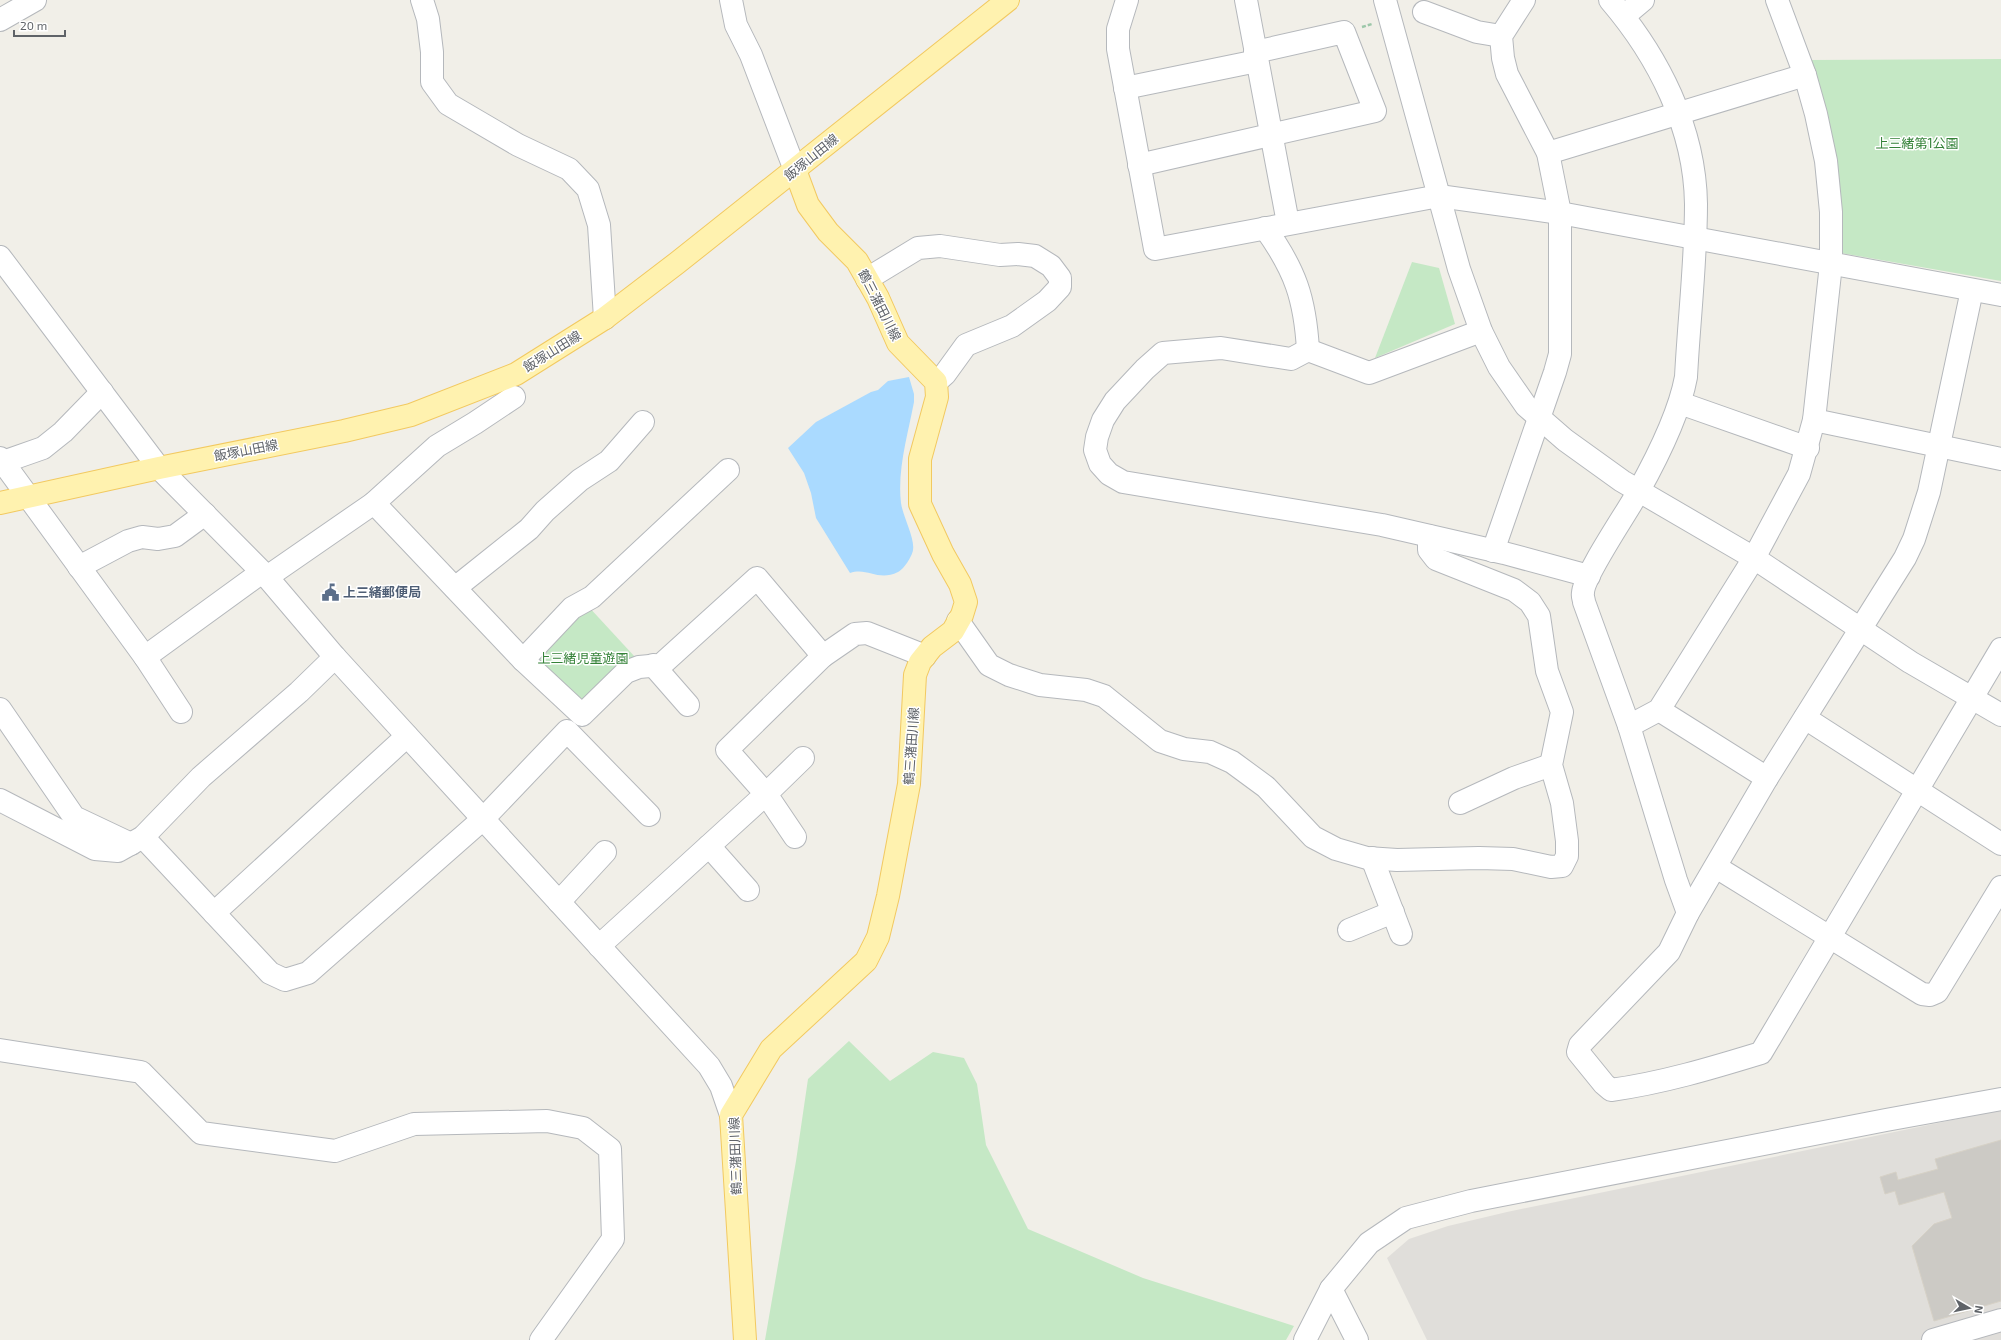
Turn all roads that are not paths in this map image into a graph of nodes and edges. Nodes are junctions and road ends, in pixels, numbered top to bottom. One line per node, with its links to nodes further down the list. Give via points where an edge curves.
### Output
1 (35, 0): 12 (street)
2 (422, 0): 33 (street, via 428,18 432,82 448,104 518,145 569,169 588,189 599,225)
3 (731, 0): 22 (street, via 736,25)
4 (1008, 0): 22 (main road, 飯塚山田線)
5 (1127, 0): 17 (street, via 1118,29 1118,49)
6 (1246, 0): 15 (street)
7 (1524, 0): 14 (street)
8 (1643, 0): 10 (street)
9 (1777, 0): 16 (street)
10 (1617, 8): 18 (street, via 1643,42 1662,74)
11 (1387, 10): 23 (street)
12 (4, 11)
13 (1424, 12): 14 (street, via 1477,32)
14 (1501, 36): 20 (street, via 1507,74)
15 (1256, 56): 17 (street); 19 (street); 19 (street, via 1344,32 1375,111)
16 (1805, 75): 18 (street); 29 (street, via 1826,161 1832,212)
17 (1125, 88): 21 (street)
18 (1678, 114): 20 (street); 27 (street, via 1692,168 1696,203)
19 (1271, 135): 21 (street); 25 (street)
20 (1548, 153): 24 (street)
21 (1139, 165): 26 (street, via 1155,249)
22 (795, 170): 30 (main road, 鶴三潴田川線, via 808,206 828,232 857,261); 33 (main road, 飯塚山田線)
23 (1440, 196): 24 (street); 25 (street); 34 (street, via 1459,269)
24 (1560, 213): 27 (street); 40 (street, via 1560,354)
25 (1288, 223): 26 (street)
26 (1265, 228): 35 (street, via 1292,269 1306,321)
27 (1694, 239): 29 (street); 39 (street, via 1686,377)
28 (0, 257): 37 (street)
29 (1831, 264): 31 (street); 41 (street)
30 (867, 279): 36 (main road, 鶴三潴田川線, via 898,342); 36 (street, via 918,248 940,246 1000,255 1035,256 1052,266 1060,278 1060,287 1047,301 1012,326 966,345)
31 (1972, 290): 32 (street); 43 (street)
32 (2001, 295)
33 (605, 318): 47 (main road, 飯塚山田線, via 516,374 411,415)
34 (1481, 331): 35 (street, via 1369,373); 40 (street, via 1499,368 1526,406)
35 (1308, 350): 54 (street, via 1290,359 1221,348 1164,353 1125,390 1103,420 1095,450 1100,464 1109,474 1123,482 1382,525)
36 (936, 382): 61 (main road, 鶴三潴田川線, via 937,397 920,459 920,504 960,584 966,602)
37 (102, 392): 46 (street, via 63,432 42,448); 47 (street)
38 (514, 396): 52 (street, via 437,446)
39 (1680, 403): 44 (street); 49 (street)
40 (1539, 417): 49 (street, via 1565,440); 55 (street)
41 (1814, 420): 43 (street); 44 (street)
42 (643, 422): 60 (street, via 609,461 580,480 529,529)
43 (1940, 447): 45 (street); 62 (street, via 1914,538 1905,558)
44 (1808, 448): 56 (street, via 1796,480)
45 (2001, 459)
46 (2, 460): 50 (street)
47 (159, 468): 50 (main road, 飯塚山田線); 53 (street)
48 (728, 470): 68 (street, via 592,598 572,608)
49 (1639, 490): 56 (street); 59 (street)
50 (28, 498): 51 (main road, 飯塚山田線); 57 (street)
51 (0, 503)
52 (374, 503): 58 (street); 60 (street)
53 (205, 514): 57 (street, via 175,536 158,540 142,538 128,541); 58 (street)
54 (1430, 536): 55 (street); 80 (street, via 1429,550 1436,559 1514,590 1530,602 1539,616 1548,671 1562,712)
55 (1493, 551): 59 (street)
56 (1754, 558): 62 (street); 73 (street)
57 (79, 567): 66 (street)
58 (265, 574): 66 (street); 67 (street)
59 (1589, 576): 77 (street, via 1583,593 1584,602)
60 (455, 588): 68 (street)
61 (958, 621): 65 (main road, 鶴三潴田川線, via 952,631 932,646); 93 (street, via 989,665 1009,675 1040,685 1086,690 1104,696 1160,741 1184,749 1210,752 1232,762 1266,787 1313,837 1336,849)
62 (1860, 629): 70 (street); 76 (street)
63 (2001, 649): 70 (street)
64 (823, 656): 65 (street, via 854,634 867,633); 69 (street, via 757,578 662,665); 83 (street, via 727,750)
65 (925, 656): 107 (main road, 鶴三潴田川線, via 915,675 909,784 878,937 866,961 771,1049)
66 (144, 657): 74 (street)
67 (335, 657): 78 (street); 89 (street, via 299,692 201,777)
68 (523, 660): 69 (street, via 582,715 626,672)
69 (653, 665): 71 (street)
70 (1971, 698): 75 (street); 82 (street)
71 (688, 705)
72 (0, 709): 89 (street, via 74,817)
73 (1659, 710): 77 (street); 81 (street)
74 (181, 712)
75 (2001, 715)
76 (1805, 718): 81 (street); 82 (street)
77 (1629, 726): 100 (street)
78 (407, 736): 87 (street); 99 (street)
79 (803, 758): 83 (street)
80 (1551, 764): 85 (street); 93 (street, via 1562,803 1567,841 1567,856 1562,866 1551,867 1507,859)
81 (1767, 778): 94 (street)
82 (1916, 790): 90 (street); 103 (street)
83 (766, 794): 88 (street); 91 (street)
84 (0, 800): 89 (street, via 95,849 118,851)
85 (1460, 802)
86 (649, 815): 87 (street, via 567,731)
87 (483, 819): 97 (street); 99 (street, via 308,973 285,980 270,973)
88 (795, 837)
89 (137, 840): 99 (street)
90 (2001, 844)
91 (709, 846): 96 (street); 104 (street)
92 (605, 852): 97 (street)
93 (1372, 858): 98 (street)
94 (1716, 867): 100 (street); 103 (street)
95 (2001, 888): 103 (street, via 1937,992 1930,995 1922,994)
96 (748, 890)
97 (559, 902): 104 (street)
98 (1393, 912): 101 (street); 102 (street)
99 (214, 913)
100 (1688, 913): 103 (street, via 1669,952 1580,1045 1578,1052 1582,1060 1611,1090 1709,1069 1760,1052)
101 (1349, 930)
102 (1401, 934)
103 (1829, 936)
104 (599, 946): 107 (street, via 709,1066 721,1086)
105 (0, 1050): 110 (street, via 141,1072 200,1133 335,1151 414,1124 547,1121 583,1128 610,1149 613,1239)
106 (2001, 1100): 108 (street, via 1471,1201 1406,1218 1369,1243)
107 (731, 1115): 111 (main road, 鶴三潴田川線)
108 (1331, 1289): 112 (street); 113 (street)
109 (2001, 1320): 114 (street)
110 (541, 1340)
111 (745, 1340)
112 (1305, 1340)
113 (1357, 1340)
114 (1933, 1340)

